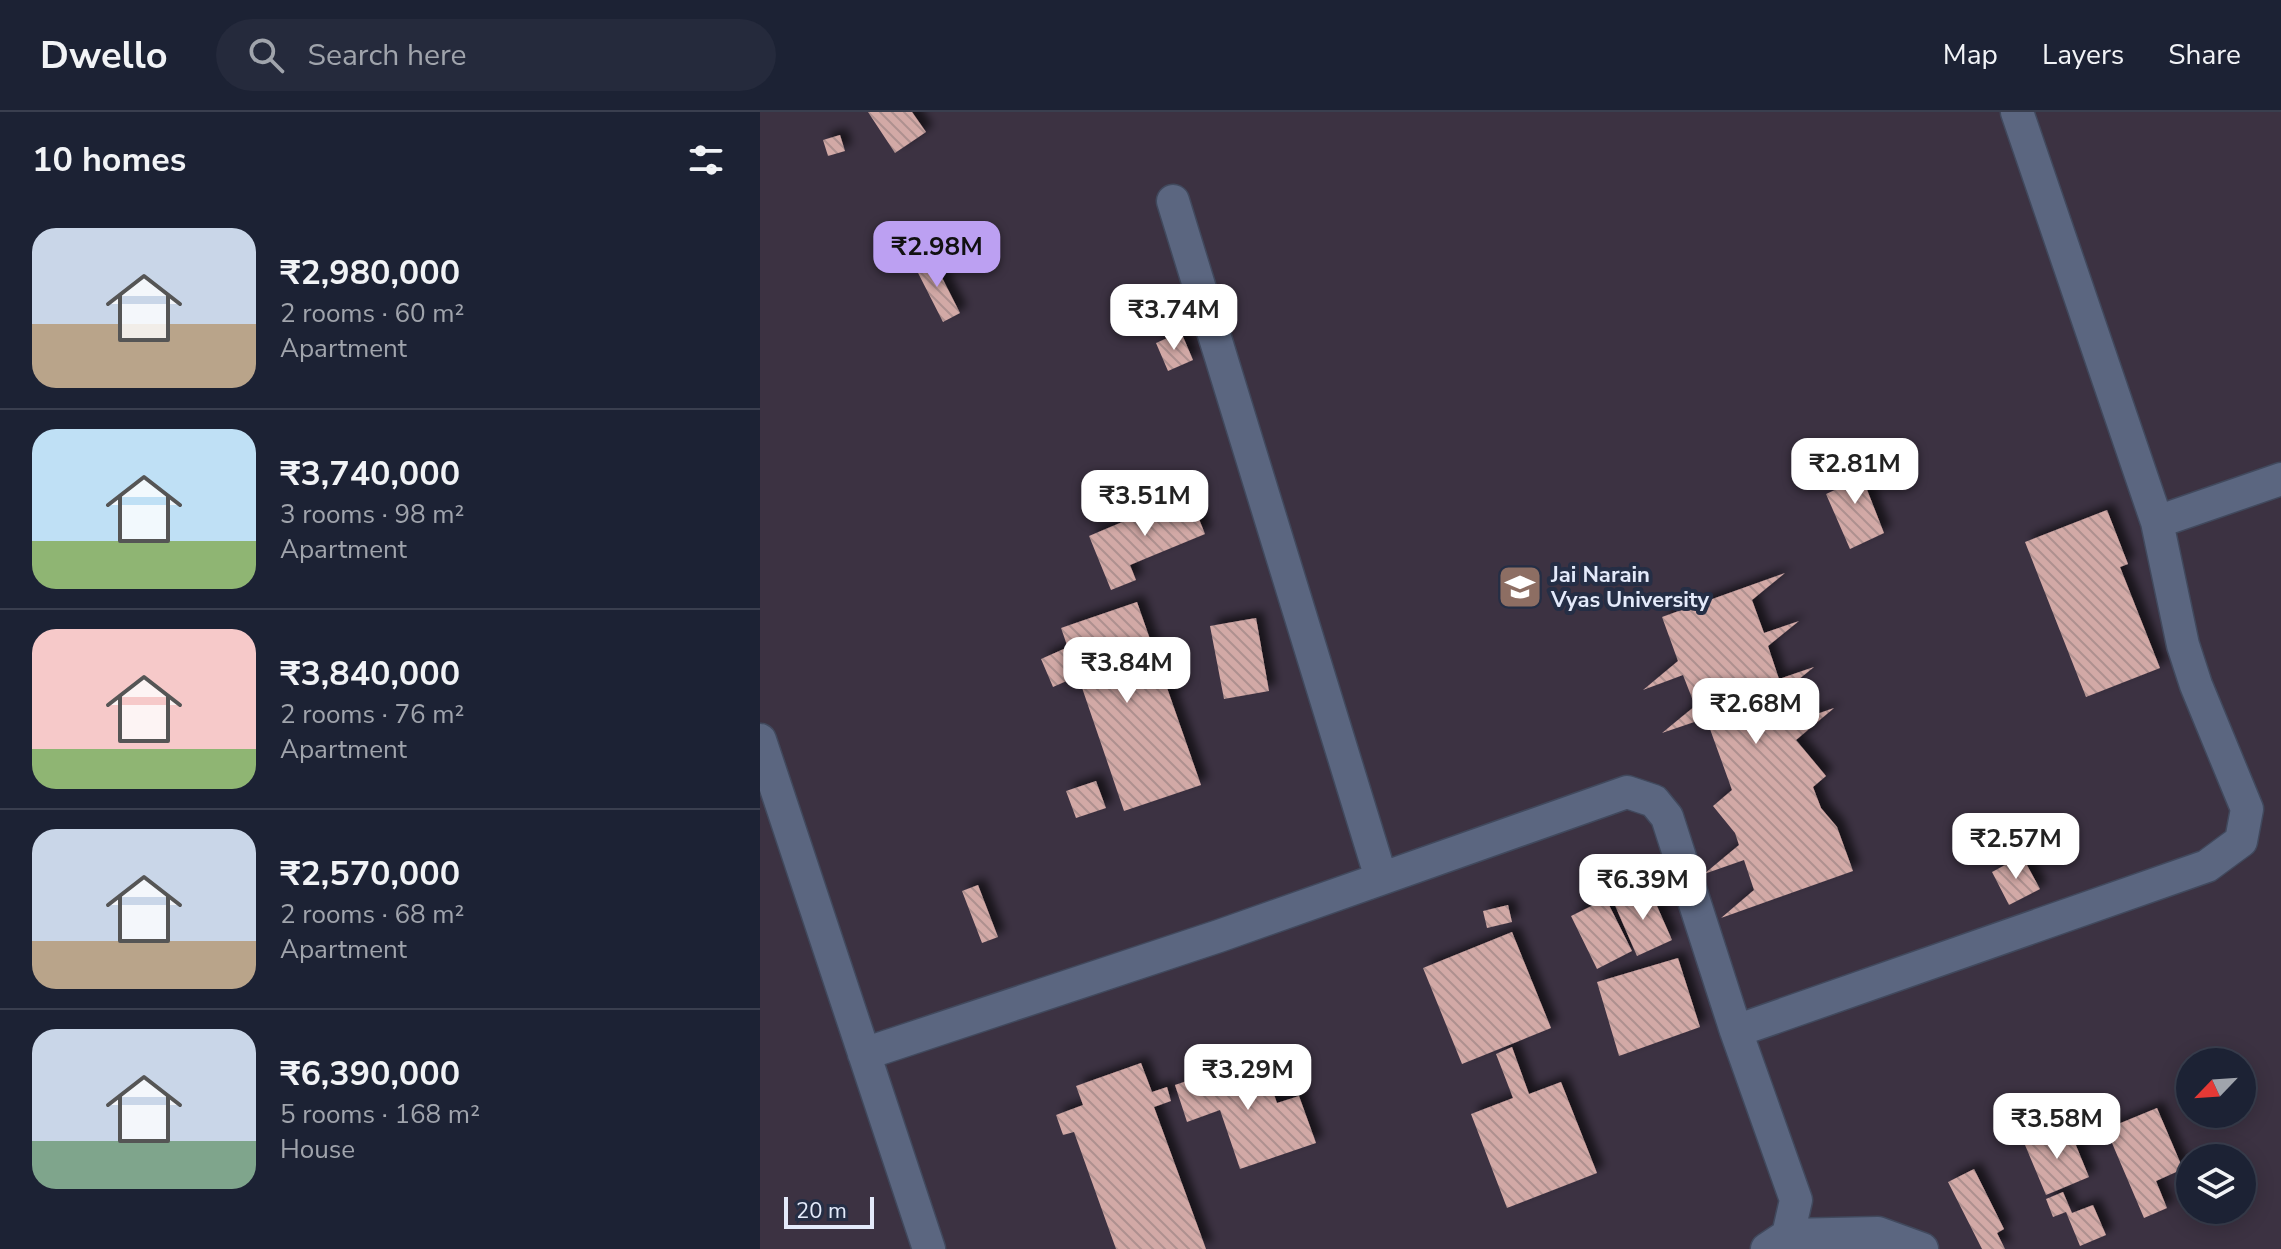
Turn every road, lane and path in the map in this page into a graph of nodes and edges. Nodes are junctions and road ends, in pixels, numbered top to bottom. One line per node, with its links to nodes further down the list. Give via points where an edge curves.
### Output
1 (2017, 112): 4 (lane)
2 (1173, 201): 6 (lane)
3 (2281, 479): 4 (lane)
4 (2157, 522): 7 (lane, via 2183,645 2247,809 2241,841 2207,866)
5 (760, 740): 8 (lane)
6 (1381, 878): 7 (lane, via 1627,792 1654,801 1667,817); 8 (lane)
7 (1736, 1031): 9 (lane, via 1796,1200)
8 (864, 1054): 10 (lane)
9 (1778, 1242): 11 (lane, via 1878,1233)
10 (929, 1249)
11 (1922, 1249)

